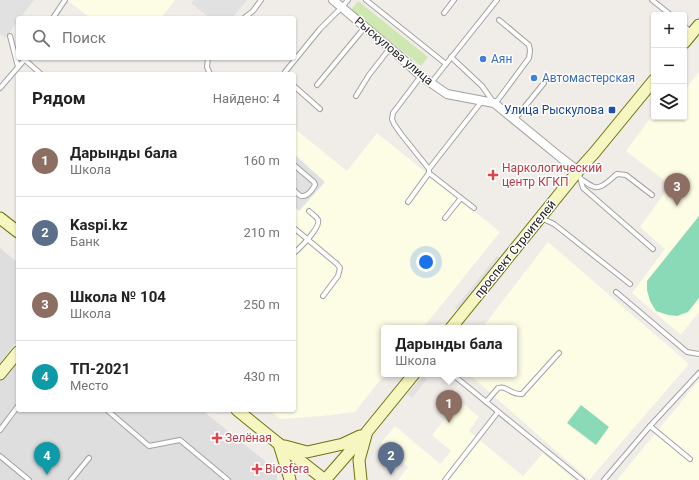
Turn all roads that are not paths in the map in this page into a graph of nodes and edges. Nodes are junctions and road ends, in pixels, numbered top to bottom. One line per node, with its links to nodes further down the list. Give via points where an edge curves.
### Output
1 (65, 0): 12 (lane)
2 (261, 0): 13 (lane)
3 (332, 0): 9 (street, Рыскулова улица)
4 (348, 0): 9 (lane)
5 (366, 0): 28 (lane)
6 (454, 0): 10 (lane)
7 (497, 0): 20 (lane)
8 (652, 0): 11 (lane)
9 (342, 8): 15 (street, Рыскулова улица); 21 (lane, via 320,29)
10 (444, 12)
11 (667, 12)
12 (54, 16)
13 (247, 16)
14 (499, 20): 42 (lane, via 529,44 530,58)
15 (365, 27): 19 (street, Рыскулова улица); 37 (lane)
16 (694, 27): 18 (main road)
17 (10, 36): 22 (lane)
18 (687, 38)
19 (390, 48): 33 (street, Рыскулова улица); 40 (lane)
20 (451, 57): 28 (lane); 42 (lane, via 482,86)
21 (296, 58)
22 (16, 59)
23 (16, 60): 29 (lane)
24 (24, 60): 29 (lane)
25 (26, 60): 30 (lane)
26 (208, 60): 31 (lane)
27 (295, 60): 32 (lane)
28 (446, 64): 34 (lane)
29 (18, 67): 38 (lane)
30 (39, 72)
31 (209, 72)
32 (285, 72)
33 (421, 76): 34 (street, Рыскулова улица); 46 (lane, via 393,113 392,119 400,134)
34 (431, 83): 41 (street, Рыскулова улица, via 447,94)
35 (544, 83): 44 (lane)
36 (651, 84): 47 (main road, проспект Строителей)
37 (317, 85)
38 (0, 88)
39 (296, 88): 43 (lane)
40 (356, 96)
41 (482, 100): 42 (street, Рыскулова улица); 46 (lane)
42 (494, 103): 44 (street, Рыскулова улица)
43 (320, 109)
44 (514, 120): 47 (street, Рыскулова улица)
45 (296, 167): 48 (lane, via 315,185 306,196 300,196)
46 (429, 171): 50 (lane); 51 (lane)
47 (579, 175): 49 (lane, via 596,188 617,174 626,175); 56 (main road, проспект Строителей); 60 (lane, via 583,188)
48 (296, 192)
49 (652, 195)
50 (461, 198): 52 (lane); 55 (lane)
51 (408, 202)
52 (474, 208)
53 (309, 211): 59 (lane, via 319,222)
54 (0, 218): 57 (main road)
55 (445, 218)
56 (540, 218): 62 (lane, via 554,224); 65 (main road, проспект Строителей)
57 (16, 230)
58 (296, 230): 59 (lane)
59 (308, 239): 61 (lane); 64 (lane, via 340,268 338,276)
60 (653, 249)
61 (296, 251)
62 (630, 284)
63 (616, 292): 68 (lane, via 687,352)
64 (323, 296)
65 (453, 325)
66 (559, 353): 73 (lane, via 522,394 515,394 503,386)
67 (16, 354): 70 (main road)
68 (699, 354)
69 (699, 373): 78 (lane)
70 (0, 374)
71 (412, 377): 80 (main road)
72 (456, 377): 73 (lane)
73 (486, 402): 77 (lane)
74 (16, 409): 79 (lane)
75 (109, 412): 88 (lane, via 149,446 180,440)
76 (239, 412): 81 (main road)
77 (498, 412): 92 (lane); 93 (lane)
78 (650, 426): 84 (lane); 85 (lane)
79 (0, 430)
80 (366, 433): 81 (main road, via 343,444 307,452); 90 (main road); 91 (main road, via 359,460)
81 (279, 444): 89 (main road); 90 (main road)
82 (0, 456): 86 (lane)
83 (89, 458): 87 (lane)
84 (690, 459)
85 (607, 476): 94 (lane); 95 (lane)
86 (29, 480)
87 (71, 480)
88 (228, 480)
89 (290, 480)
90 (325, 480)
91 (361, 480)
92 (445, 480)
93 (582, 480)
94 (604, 480)
95 (612, 480)

